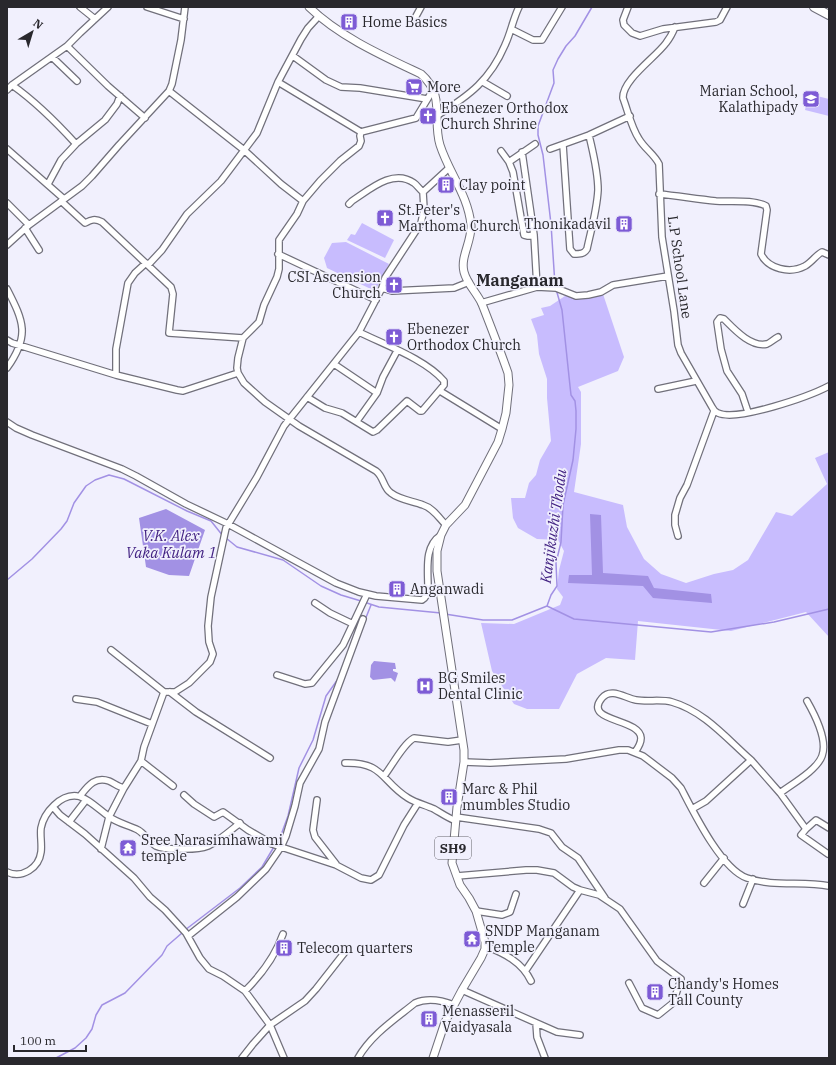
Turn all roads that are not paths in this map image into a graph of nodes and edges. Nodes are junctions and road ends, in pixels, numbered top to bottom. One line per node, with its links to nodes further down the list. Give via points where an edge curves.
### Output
1 (80, 7): 15 (street)
2 (108, 7): 15 (street)
3 (148, 7): 16 (street)
4 (185, 7): 16 (street)
5 (309, 7): 13 (main road, SH9)
6 (421, 7): 14 (street)
7 (519, 7): 18 (street)
8 (562, 7): 18 (street, via 541,41 533,40)
9 (628, 7): 17 (street, via 623,20 624,25 636,34 644,35)
10 (727, 7): 17 (street, via 720,20 716,22)
11 (814, 7): 12 (highway)
12 (829, 15)
13 (319, 16): 20 (street, via 308,28); 27 (main road, SH9, via 366,48 421,74)
14 (415, 18)
15 (96, 19): 19 (street)
16 (184, 19): 28 (street)
17 (675, 27): 33 (street, L.P School Lane, via 666,43 625,88 623,98)
18 (511, 29): 24 (street, via 501,54)
19 (68, 46): 21 (street); 29 (street)
20 (293, 56): 23 (street); 31 (street, via 326,80 341,87)
21 (52, 58): 22 (street); 25 (street)
22 (77, 81)
23 (278, 82): 35 (street); 42 (street, via 260,128)
24 (483, 82): 30 (street); 32 (street, via 467,96)
25 (12, 85): 26 (street); 37 (street, via 55,120)
26 (7, 90)
27 (433, 90): 31 (street); 32 (main road, SH9)
28 (169, 91): 34 (street); 42 (street)
29 (120, 96): 34 (street); 37 (street, via 105,120)
30 (507, 96)
31 (427, 99): 35 (street, via 416,118)
32 (438, 114): 46 (main road, SH9, via 440,144)
33 (630, 116): 36 (street); 49 (street, L.P School Lane, via 638,138 659,164)
34 (145, 118): 50 (street, via 92,176)
35 (361, 132): 51 (street, via 362,142 340,161)
36 (589, 135): 39 (street); 39 (street, via 596,164 598,191 587,249 580,254 574,254 570,249)
37 (76, 144): 47 (street, via 61,160)
38 (535, 144): 44 (street)
39 (563, 145): 41 (street)
40 (7, 149): 47 (street)
41 (550, 149)
42 (244, 150): 51 (street); 60 (street, via 221,181 187,214 170,240)
43 (501, 151): 45 (street)
44 (522, 152): 45 (street); 55 (street)
45 (510, 162): 55 (street, via 524,235)
46 (449, 168): 48 (street); 62 (main road, SH9, via 463,193 471,226 471,237 463,266)
47 (48, 184): 50 (street)
48 (422, 192): 53 (street, via 414,183 400,177 386,180); 63 (street, via 422,222 385,278)
49 (659, 194): 59 (street, via 766,206 761,254 764,261 774,266 790,270 799,269 822,252); 61 (street, L.P School Lane)
50 (63, 200): 54 (street); 60 (street, via 76,217 85,223 91,220 102,222)
51 (303, 201): 58 (street, via 279,240)
52 (7, 203): 54 (street)
53 (349, 204)
54 (27, 227): 56 (street); 57 (street)
55 (534, 235): 64 (street)
56 (7, 245)
57 (39, 250)
58 (278, 254): 66 (street); 70 (street, via 278,273 260,320)
59 (829, 255)
60 (147, 264): 70 (street, via 171,287 173,294 169,332); 77 (street, via 135,273 128,283 116,349)
61 (668, 276): 64 (street, via 613,284 601,292 581,296 556,288); 78 (street, L.P School Lane, via 678,346)
62 (469, 282): 63 (street, via 454,288 392,291); 67 (main road, SH9)
63 (382, 288): 66 (street)
64 (537, 288): 67 (street)
65 (7, 289): 72 (street, via 21,319)
66 (376, 300): 68 (street)
67 (481, 303): 89 (main road, SH9, via 508,373)
68 (359, 332): 73 (street); 74 (street)
69 (778, 337): 85 (street, via 768,344 759,344 748,340 724,319 720,318 717,322 727,371 742,394)
70 (243, 338): 76 (street, via 238,358)
71 (7, 340): 72 (street)
72 (20, 345): 75 (street); 77 (street)
73 (397, 351): 81 (street, via 437,374 444,381); 82 (street)
74 (334, 364): 82 (street); 83 (street)
75 (7, 368)
76 (238, 373): 77 (street, via 183,391); 86 (street, via 254,393)
77 (116, 374)
78 (696, 382): 80 (street); 84 (street, L.P School Lane)
79 (829, 386): 85 (street, via 806,396)
80 (658, 389)
81 (440, 391): 87 (street, via 422,412 408,401 405,402 375,432); 89 (street)
82 (377, 393): 87 (street)
83 (307, 397): 86 (street); 87 (street, via 325,408)
84 (714, 411): 85 (street, via 724,415); 93 (street, via 675,515)
85 (748, 412)
86 (289, 419): 90 (street, via 376,471 381,475 390,493 426,506); 91 (street)
87 (357, 421)
88 (7, 422): 91 (street, via 32,435 122,469)
89 (502, 429): 90 (main road, SH9, via 498,442 465,505)
90 (446, 525): 92 (main road, SH9)
91 (227, 526): 94 (street, via 336,583); 100 (street, via 211,597 208,626 213,654 207,666 189,682 175,692)
92 (441, 535): 94 (street, via 432,542 429,551 428,588 424,599 389,598); 104 (main road, SH9, via 437,551 437,571)
93 (678, 536)
94 (367, 594): 97 (street)
95 (315, 603): 97 (street)
96 (363, 619): 128 (street, via 325,722 319,749 300,783 286,836)
97 (353, 624): 99 (street, via 343,645 312,683 305,684)
98 (111, 650): 100 (street)
99 (277, 675)
100 (167, 692): 103 (street); 106 (street)
101 (76, 699): 103 (street, via 98,702)
102 (807, 701): 114 (street, via 822,735 822,758)
103 (152, 724): 108 (street)
104 (462, 740): 109 (main road, SH9); 111 (street, via 448,742 414,738)
105 (635, 752): 107 (street, via 641,739 640,734 622,722 601,715 598,710 602,697 608,693 613,692 635,700 672,702 686,708 711,723); 109 (street, via 619,750 566,759); 121 (street, via 681,788)
106 (270, 758)
107 (751, 760): 114 (street); 121 (street, via 706,801)
108 (141, 761): 112 (street); 113 (street)
109 (464, 762): 123 (main road, SH9)
110 (345, 763): 111 (street, via 367,764)
111 (384, 776): 119 (street, via 403,795)
112 (173, 786)
113 (124, 788): 116 (street, via 96,780); 122 (street)
114 (780, 793): 127 (street)
115 (184, 795): 125 (street, via 214,817 223,812)
116 (80, 796): 117 (street); 120 (street, via 65,798)
117 (86, 800): 122 (street); 124 (street)
118 (317, 800): 132 (street, via 313,830 315,837)
119 (418, 803): 123 (street); 132 (street, via 379,875 371,880 361,878)
120 (53, 807): 124 (street); 133 (street, via 41,829 41,854 37,862 22,874 13,875)
121 (692, 809): 131 (street)
122 (109, 817): 125 (street, via 140,831 155,846 168,849 208,846); 129 (street)
123 (456, 819): 134 (main road, SH9, via 452,863); 140 (street, via 550,833 562,847 578,858)
124 (69, 822): 129 (street)
125 (240, 823): 128 (street)
126 (829, 828): 127 (street, via 816,820)
127 (806, 829): 130 (street, via 802,835)
128 (277, 846): 132 (street); 143 (street, via 266,869 237,896)
129 (102, 849): 143 (street, via 128,871)
130 (828, 854)
131 (724, 858): 135 (street, via 742,876); 136 (street)
132 (336, 865)
133 (7, 872)
134 (457, 876): 138 (street, via 537,870 554,873); 142 (main road, SH9)
135 (753, 879): 137 (street); 141 (street)
136 (704, 883)
137 (829, 886)
138 (580, 890): 140 (street); 147 (street)
139 (516, 894): 142 (street, via 510,912 502,915)
140 (607, 900): 149 (street, via 620,909 657,961 681,979 673,1003 658,1015 642,1008)
141 (743, 904)
142 (476, 911): 145 (main road, SH9)
143 (187, 934): 151 (street, via 205,966)
144 (284, 934): 151 (street, via 270,964)
145 (485, 946): 147 (street); 150 (main road, via 481,958)
146 (345, 952): 154 (street, via 304,1001)
147 (526, 970): 148 (street)
148 (531, 981)
149 (629, 983)
150 (462, 990): 152 (main road); 153 (street)
151 (245, 991): 154 (street)
152 (454, 1005): 158 (street, via 436,1001 415,1003 376,1034); 159 (main road)
153 (536, 1023): 155 (street, via 557,1032); 160 (street, via 537,1037)
154 (270, 1025): 156 (street); 157 (street)
155 (580, 1035)
156 (242, 1058)
157 (284, 1058)
158 (358, 1058)
159 (433, 1058)
160 (545, 1058)

